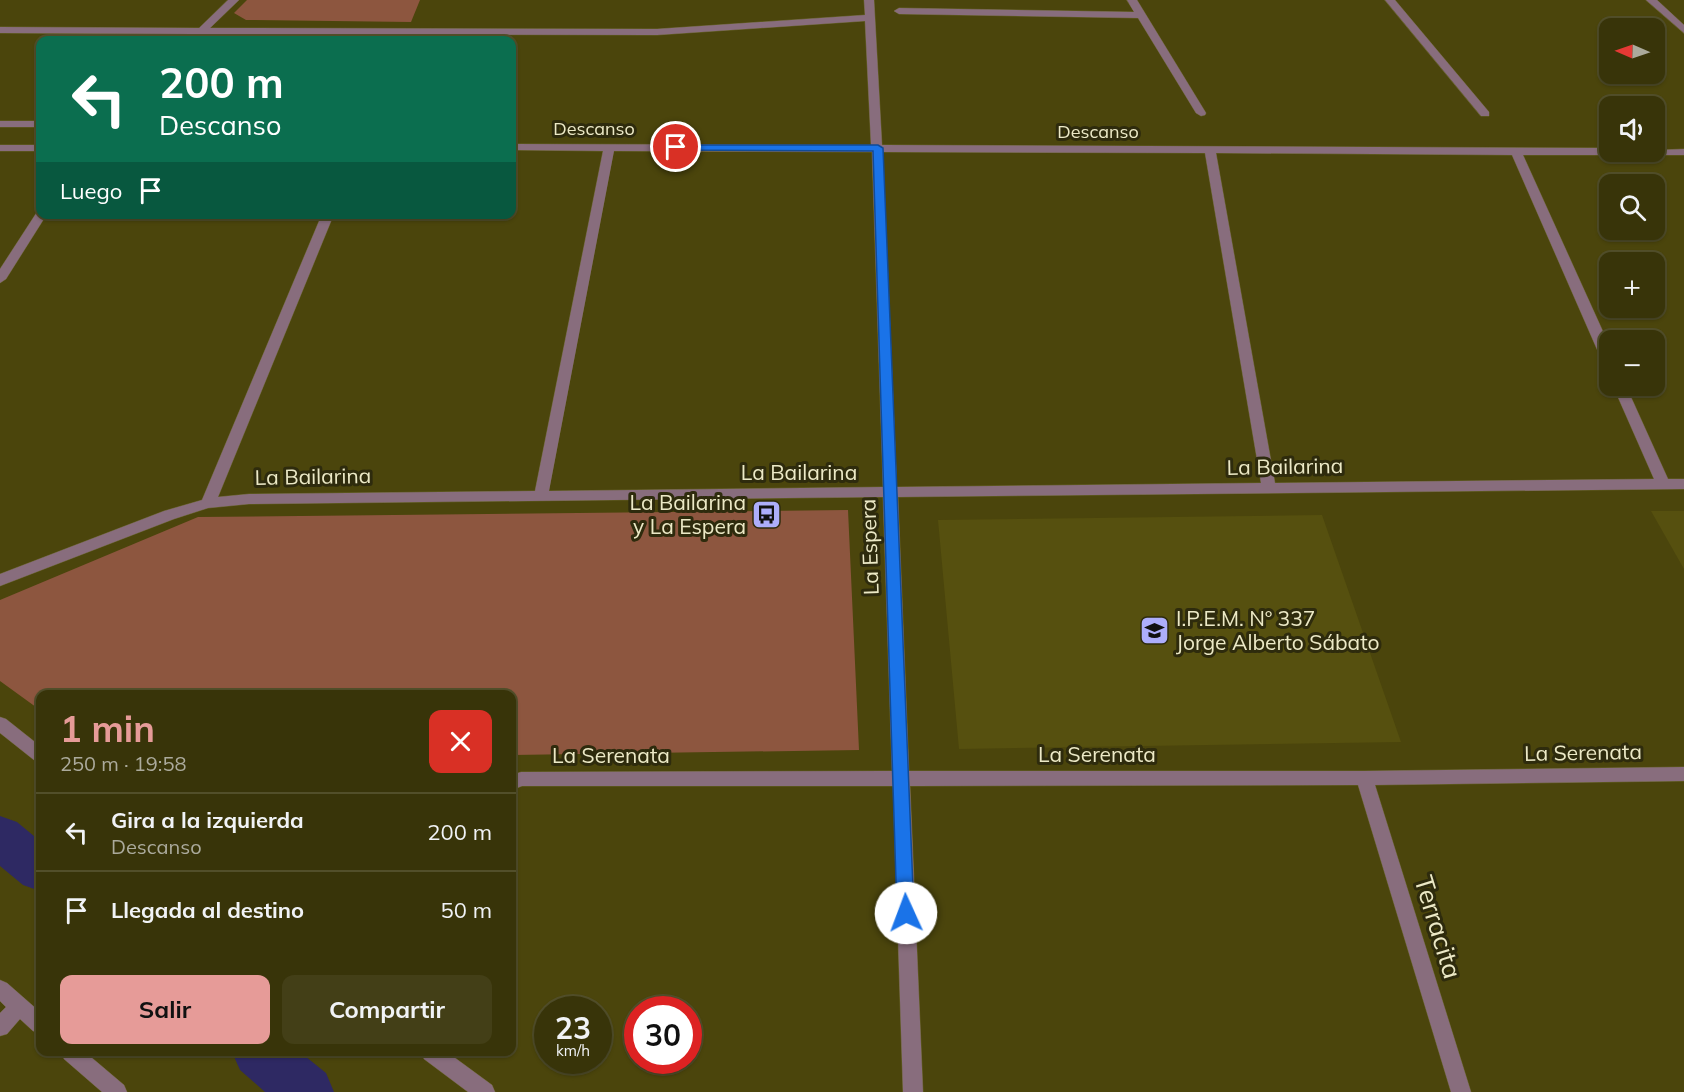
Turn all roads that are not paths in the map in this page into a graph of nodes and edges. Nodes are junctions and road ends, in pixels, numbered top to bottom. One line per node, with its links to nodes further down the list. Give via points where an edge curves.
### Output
1 (234, 0): 11 (street)
2 (869, 0): 8 (street, La Espera)
3 (1132, 0): 7 (street)
4 (1390, 0): 14 (street)
5 (1651, 0): 10 (street)
6 (899, 11): 7 (street)
7 (1141, 15): 13 (street)
8 (870, 18): 11 (street, via 657,32); 21 (street, La Espera)
9 (0, 30): 11 (street)
10 (1684, 30)
11 (201, 32): 12 (street)
12 (196, 36)
13 (1201, 113)
14 (1485, 114)
15 (0, 124): 16 (street)
16 (36, 124)
17 (516, 147): 18 (street, Descanso)
18 (609, 147): 21 (street, Descanso); 34 (street)
19 (0, 148): 20 (street)
20 (36, 148)
21 (878, 148): 22 (street, Descanso); 33 (street, La Espera)
22 (1210, 151): 23 (street, Descanso); 32 (street)
23 (1516, 152): 24 (street, Descanso); 28 (street)
24 (1684, 152)
25 (38, 219): 27 (street)
26 (326, 219): 35 (street)
27 (0, 279)
28 (1599, 338)
29 (1624, 396): 30 (street)
30 (1664, 484): 31 (street, La Bailarina); 32 (street, La Bailarina)
31 (1684, 484)
32 (1269, 488): 33 (street, La Bailarina)
33 (891, 493): 34 (street, La Bailarina); 40 (street, La Espera)
34 (542, 496): 35 (street, La Bailarina, via 249,499)
35 (208, 503): 36 (street, La Bailarina)
36 (0, 580)
37 (0, 724): 38 (street)
38 (36, 752)
39 (1684, 774): 41 (street, La Serenata)
40 (900, 778): 41 (street, La Serenata); 42 (street, La Serenata); 51 (street, La Espera)
41 (1364, 778): 52 (street, Terracita)
42 (516, 781)
43 (0, 989): 44 (street)
44 (20, 1006): 45 (street); 46 (street)
45 (36, 1020)
46 (0, 1027)
47 (76, 1056): 49 (street)
48 (436, 1056): 50 (street)
49 (117, 1092)
50 (485, 1092)
51 (913, 1092)
52 (1461, 1092)

